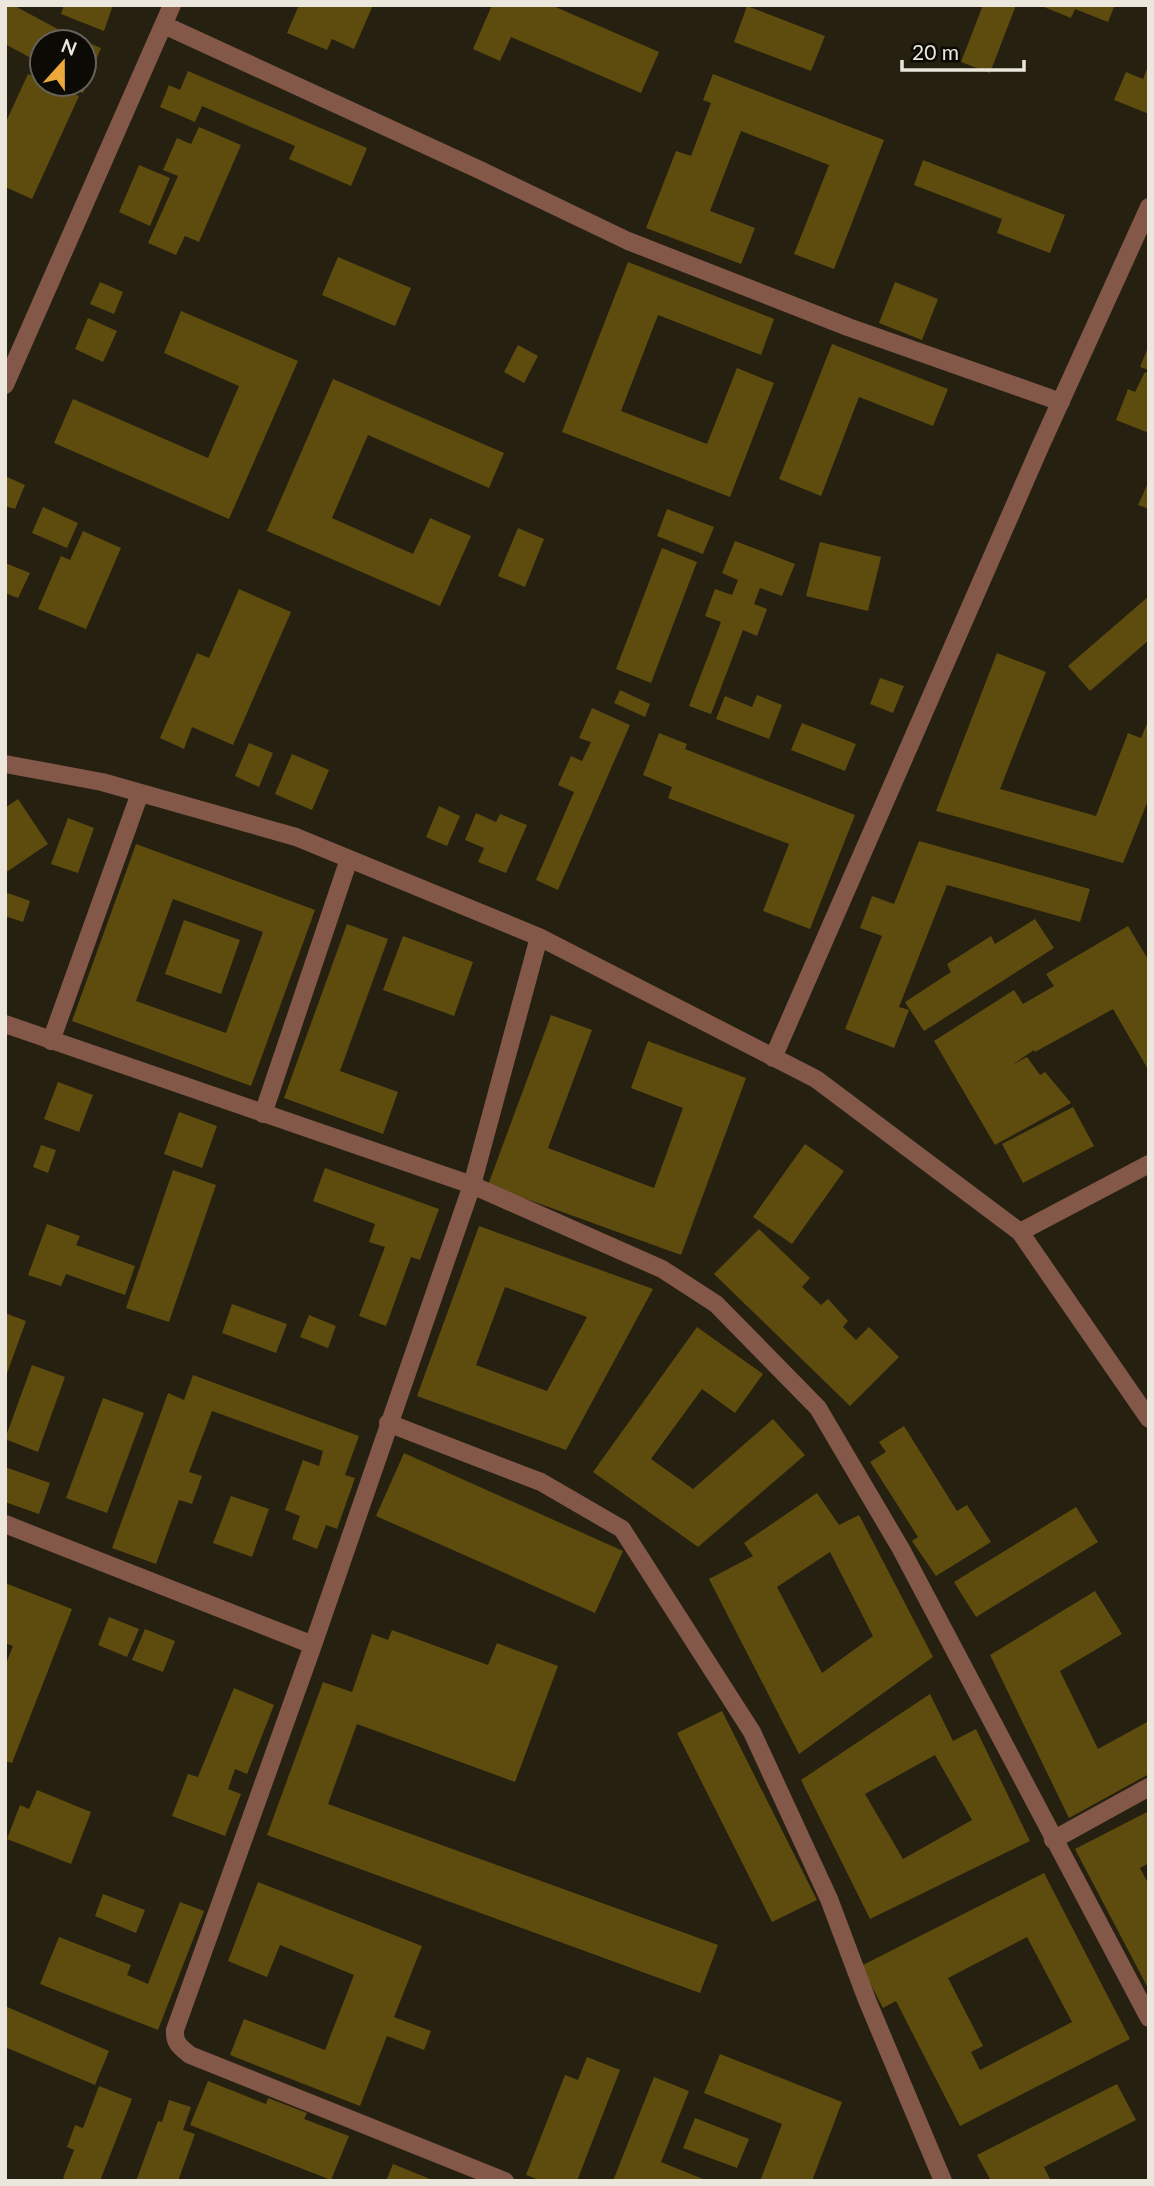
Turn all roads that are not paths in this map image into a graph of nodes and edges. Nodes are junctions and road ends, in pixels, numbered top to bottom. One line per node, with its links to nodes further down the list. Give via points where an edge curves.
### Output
1 (172, 5): 2 (street)
2 (164, 25): 4 (street); 5 (street, via 628,242)
3 (1149, 208): 5 (street)
4 (5, 385)
5 (1061, 402): 12 (street)
6 (5, 764): 7 (street)
7 (140, 793): 8 (street, via 296,837); 11 (street)
8 (349, 859): 9 (street); 13 (street)
9 (539, 937): 12 (street); 15 (street)
10 (5, 1024): 11 (street)
11 (51, 1041): 13 (street)
12 (773, 1058): 16 (street, via 816,1079)
13 (263, 1114): 15 (street)
14 (1149, 1164): 16 (street)
15 (472, 1185): 18 (street); 22 (street, via 662,1269 716,1304 818,1408 901,1549)
16 (1020, 1232): 17 (street)
17 (1149, 1419)
18 (388, 1423): 20 (street); 25 (street, via 541,1482 622,1529 752,1732 829,1899)
19 (5, 1524): 20 (street)
20 (313, 1645): 24 (street, via 174,2038 190,2055)
21 (1149, 1787): 22 (street)
22 (1053, 1840): 23 (street)
23 (1149, 2018)
24 (505, 2181)
25 (943, 2181)

